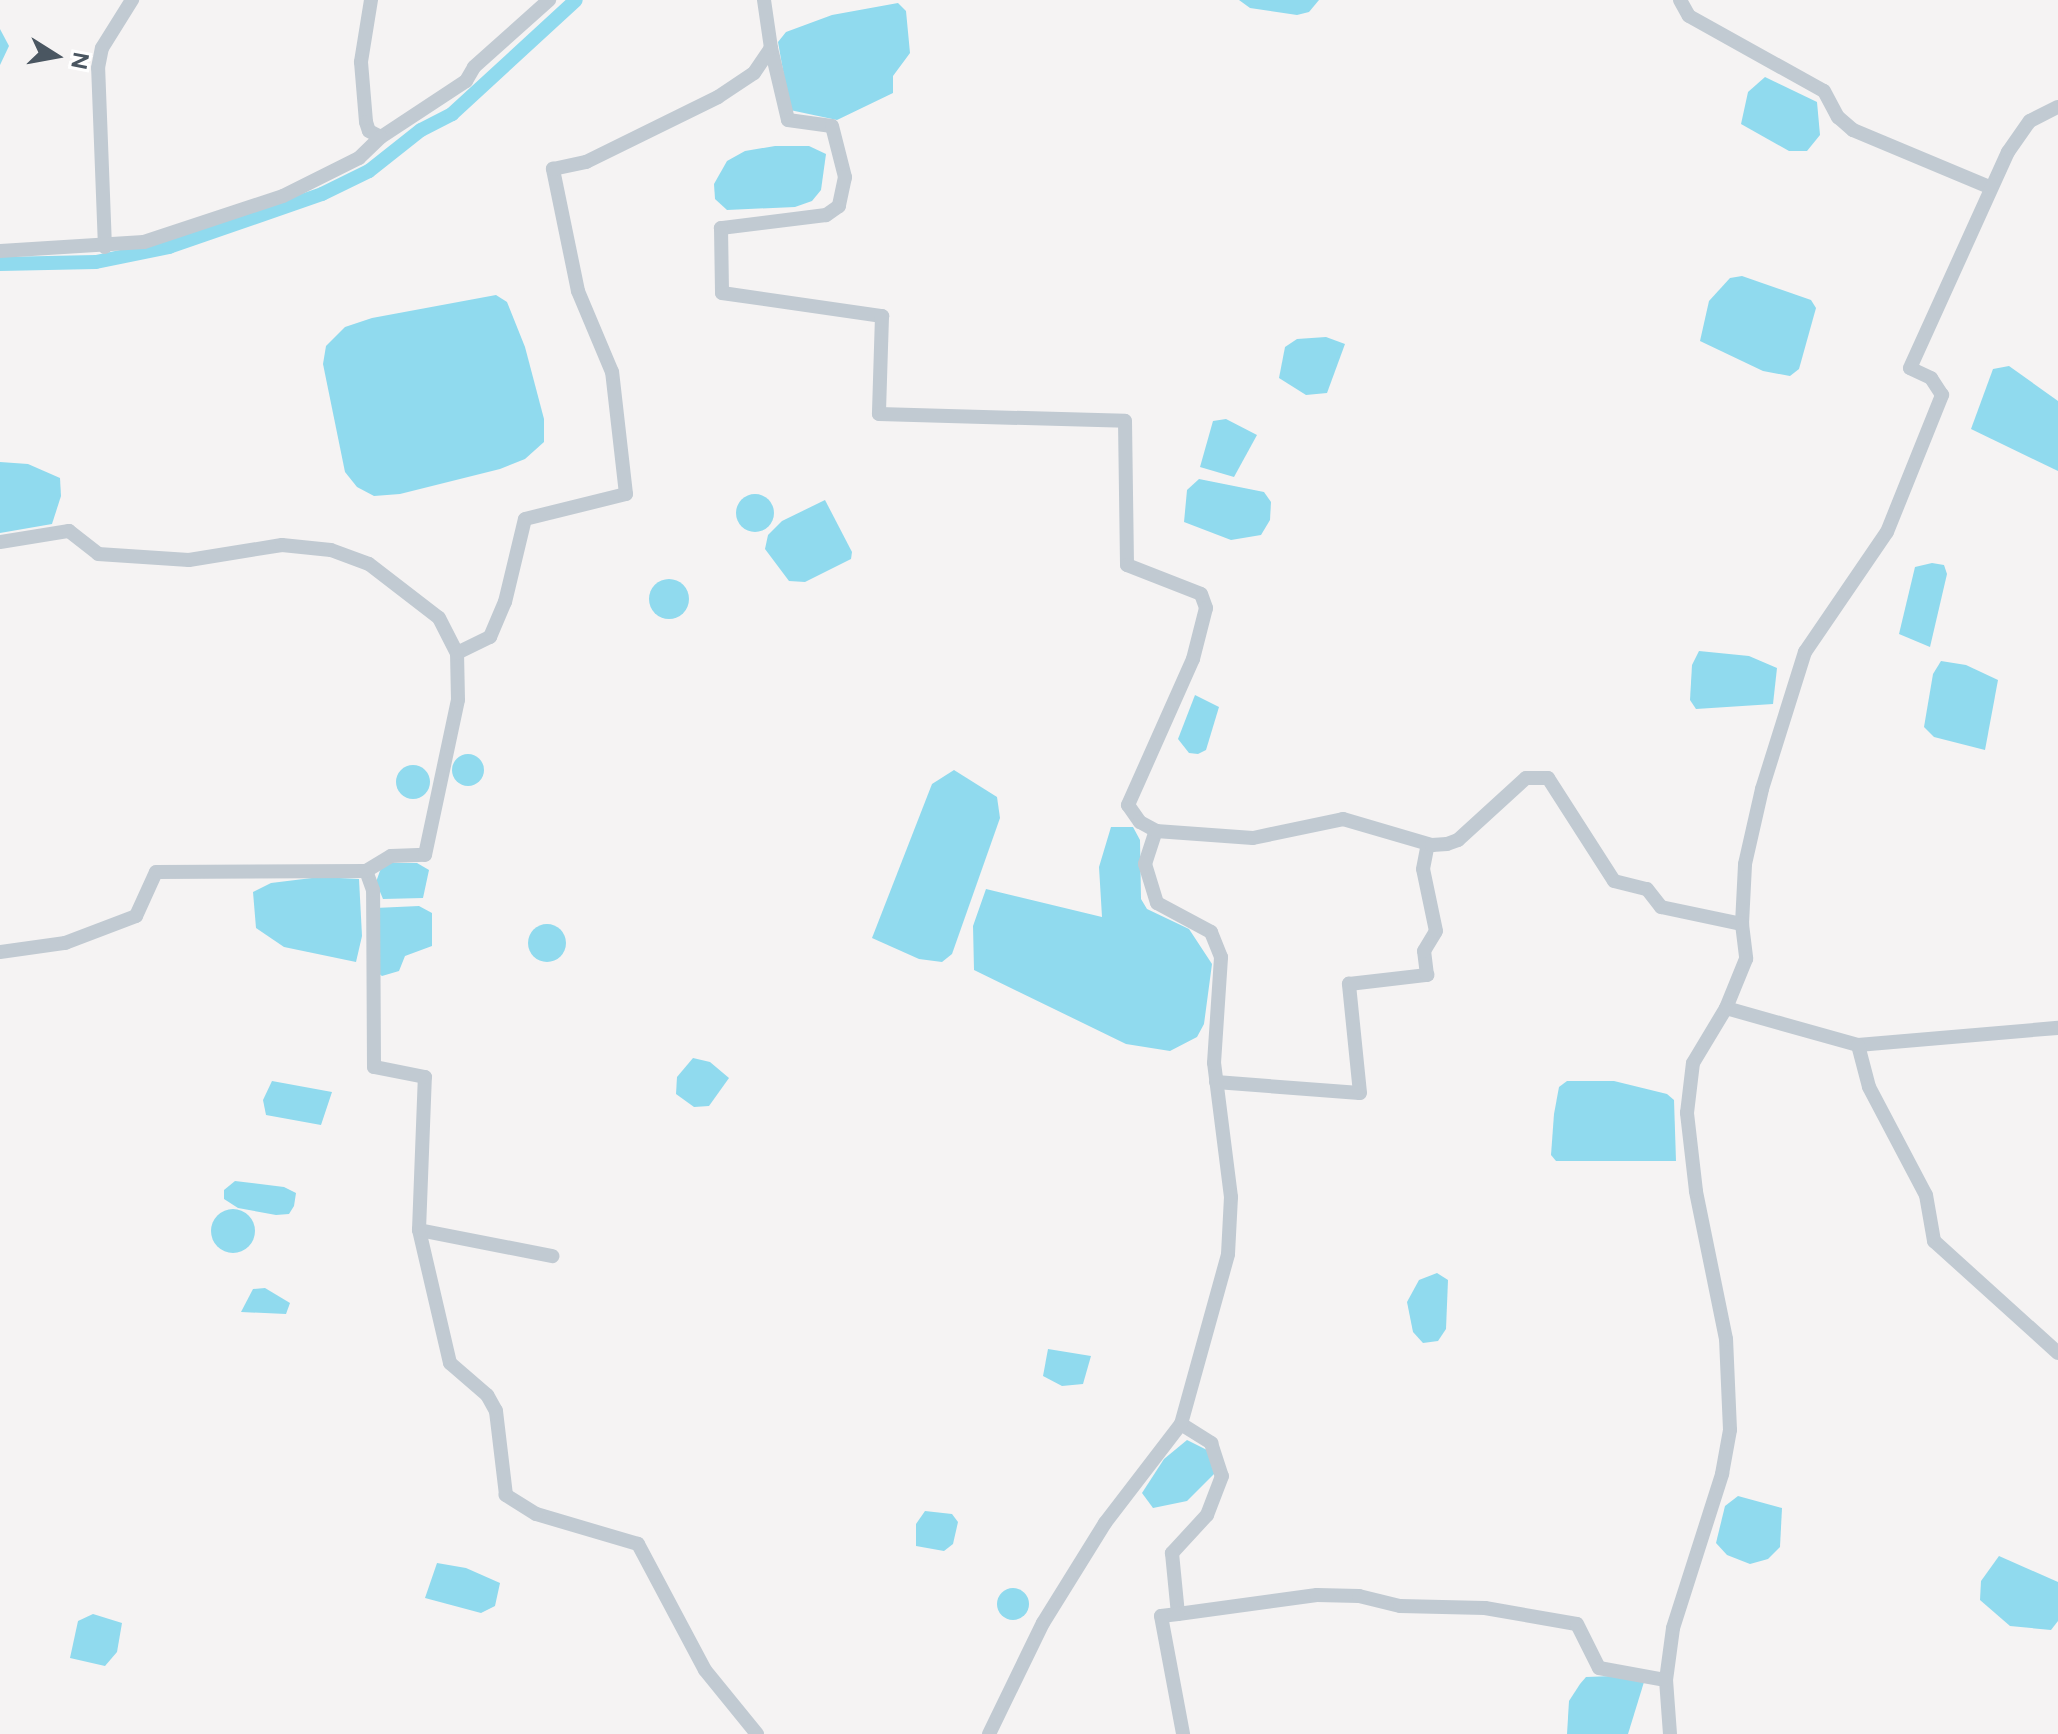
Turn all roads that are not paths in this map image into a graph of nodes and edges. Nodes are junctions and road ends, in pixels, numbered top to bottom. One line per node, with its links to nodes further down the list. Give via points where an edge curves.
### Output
1 (132, 0): 10 (street, via 102,48 98,68)
2 (371, 0): 8 (street, via 362,78 366,122 369,131)
3 (549, 0): 8 (street, via 474,67 466,81)
4 (764, 0): 6 (street)
5 (1680, 0): 9 (street, via 1689,16 1824,91 1838,117 1853,130)
6 (771, 48): 13 (street, via 754,73 718,97 586,162 553,169 578,291 612,372 626,494 525,519 505,602 490,637); 14 (street, via 788,120 832,126 845,177 839,206 826,215 721,228 722,293 882,316 879,414 1125,421 1127,565 1201,594 1206,608 1193,659 1128,805 1140,822)
7 (2058, 107): 9 (street, via 2030,121)
8 (381, 137): 10 (street, via 359,158 283,196 144,242)
9 (1989, 187): 17 (street, via 1910,368 1931,378 1942,395 1887,532 1805,652 1788,701 1745,864)
10 (105, 247): 11 (street)
11 (0, 251)
12 (0, 542): 13 (street, via 69,531 98,554 189,560 282,545 331,550 369,564 439,618)
13 (457, 653): 16 (street, via 458,700 425,855 391,856)
14 (1156, 831): 15 (street, via 1253,838 1343,819); 22 (street, via 1145,864 1157,903 1211,932 1221,957)
15 (1428, 844): 17 (street, via 1458,840 1526,778 1538,774 1548,778 1614,881 1647,889 1661,907); 22 (street, via 1423,869 1436,931 1424,951 1427,975 1349,984 1360,1093)
16 (366, 871): 18 (street, via 156,872 136,916 65,943); 23 (street, via 373,890 374,1067 425,1077 427,1139)
17 (1742, 924): 19 (street, via 1746,959)
18 (0, 952)
19 (1726, 1008): 21 (street); 28 (street, via 1693,1063 1687,1113 1696,1191 1726,1339 1730,1430 1722,1474 1673,1628)
20 (2058, 1028): 21 (street)
21 (1858, 1045): 25 (street, via 1869,1087 1926,1195 1934,1241)
22 (1216, 1082): 26 (street, via 1231,1197 1228,1254)
23 (419, 1230): 24 (street); 29 (street, via 450,1363 487,1395 496,1411 506,1495 536,1514 638,1544 705,1670)
24 (552, 1256)
25 (2058, 1353)
26 (1181, 1424): 27 (street, via 1211,1443 1222,1476 1207,1515 1172,1553); 30 (street, via 1097,1536 1043,1623)
27 (1178, 1614): 28 (street, via 1317,1595 1359,1596 1400,1606 1485,1608 1577,1624 1599,1668); 31 (street, via 1161,1616)
28 (1666, 1680): 32 (street)
29 (757, 1734)
30 (989, 1734)
31 (1183, 1734)
32 (1670, 1734)

